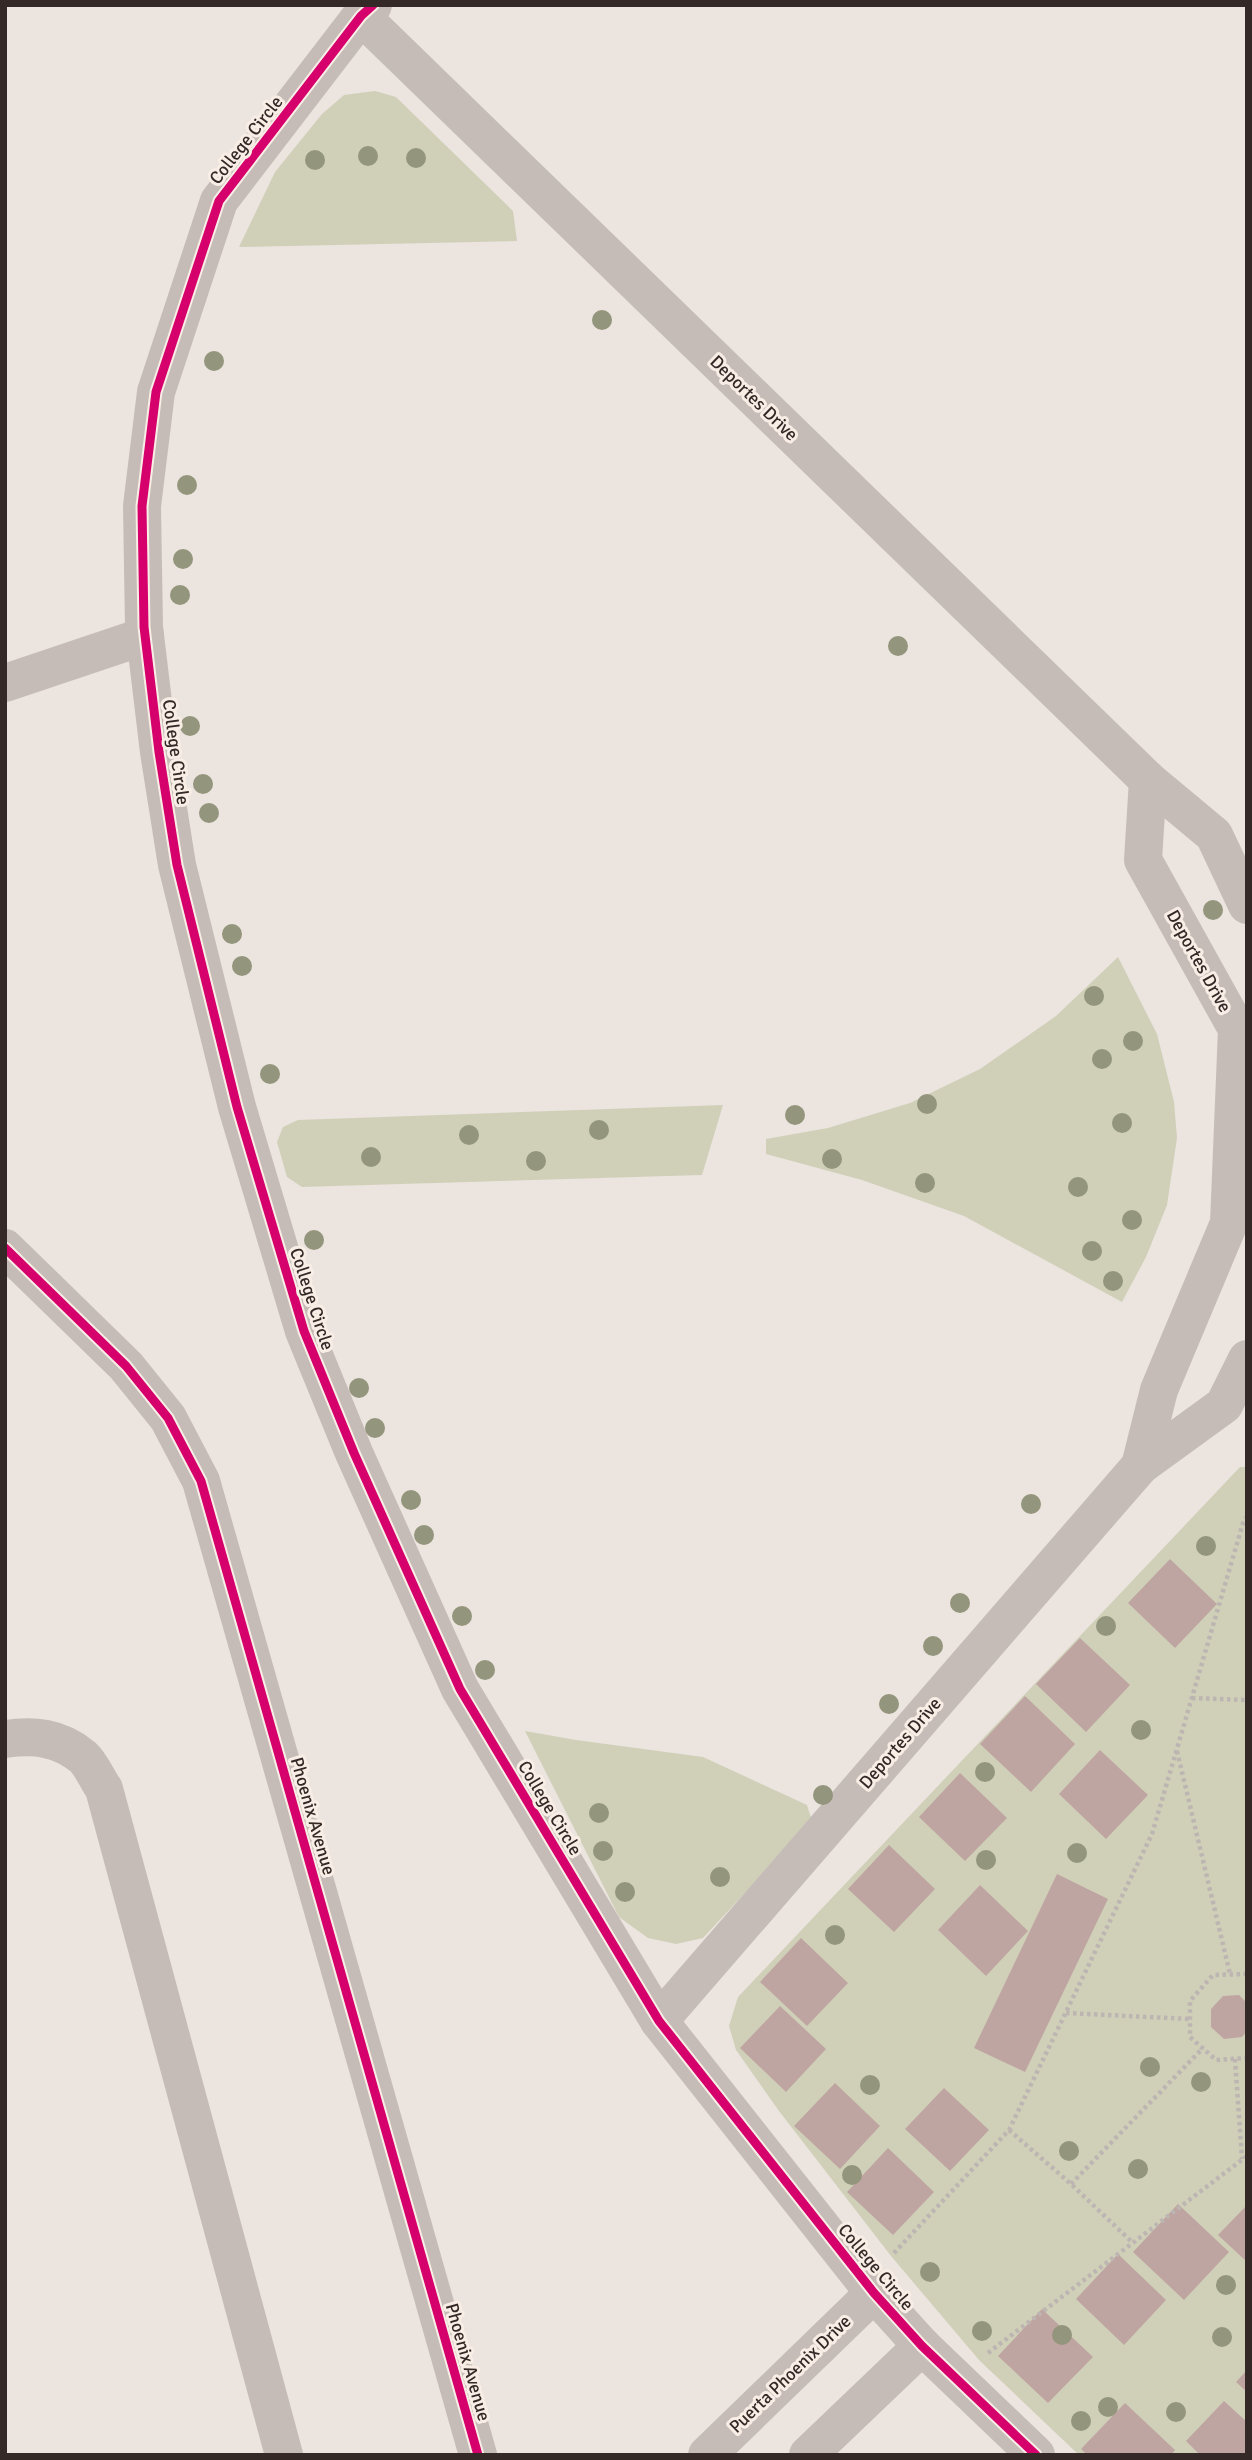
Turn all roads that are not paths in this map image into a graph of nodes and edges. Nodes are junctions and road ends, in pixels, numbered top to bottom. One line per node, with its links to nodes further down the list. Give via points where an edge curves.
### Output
1 (367, 11): 2 (street, College Circle, via 219,201 156,392 142,506); 4 (street, Deportes Drive)
2 (145, 636): 3 (street); 10 (street, College Circle, via 177,865 237,1107 304,1331 460,1689)
3 (5, 682)
4 (1148, 780): 5 (street, Deportes Drive, via 1214,835); 8 (street, Deportes Drive, via 1143,860 1237,1029 1229,1223 1159,1390)
5 (1247, 905)
6 (5, 1248): 14 (street, Phoenix Avenue, via 126,1366 168,1418 201,1481)
7 (1247, 1359): 8 (street, Deportes Drive, via 1224,1405)
8 (1140, 1466): 10 (street, Deportes Drive)
9 (5, 1739): 13 (street, via 44,1737 63,1746 84,1758 104,1789)
10 (659, 2021): 11 (street, College Circle)
11 (874, 2293): 12 (street, College Circle); 15 (street, Puerta Phoenix Drive)
12 (922, 2346): 16 (street); 17 (street, College Circle)
13 (284, 2455)
14 (478, 2455)
15 (707, 2455)
16 (808, 2455)
17 (1036, 2455)

